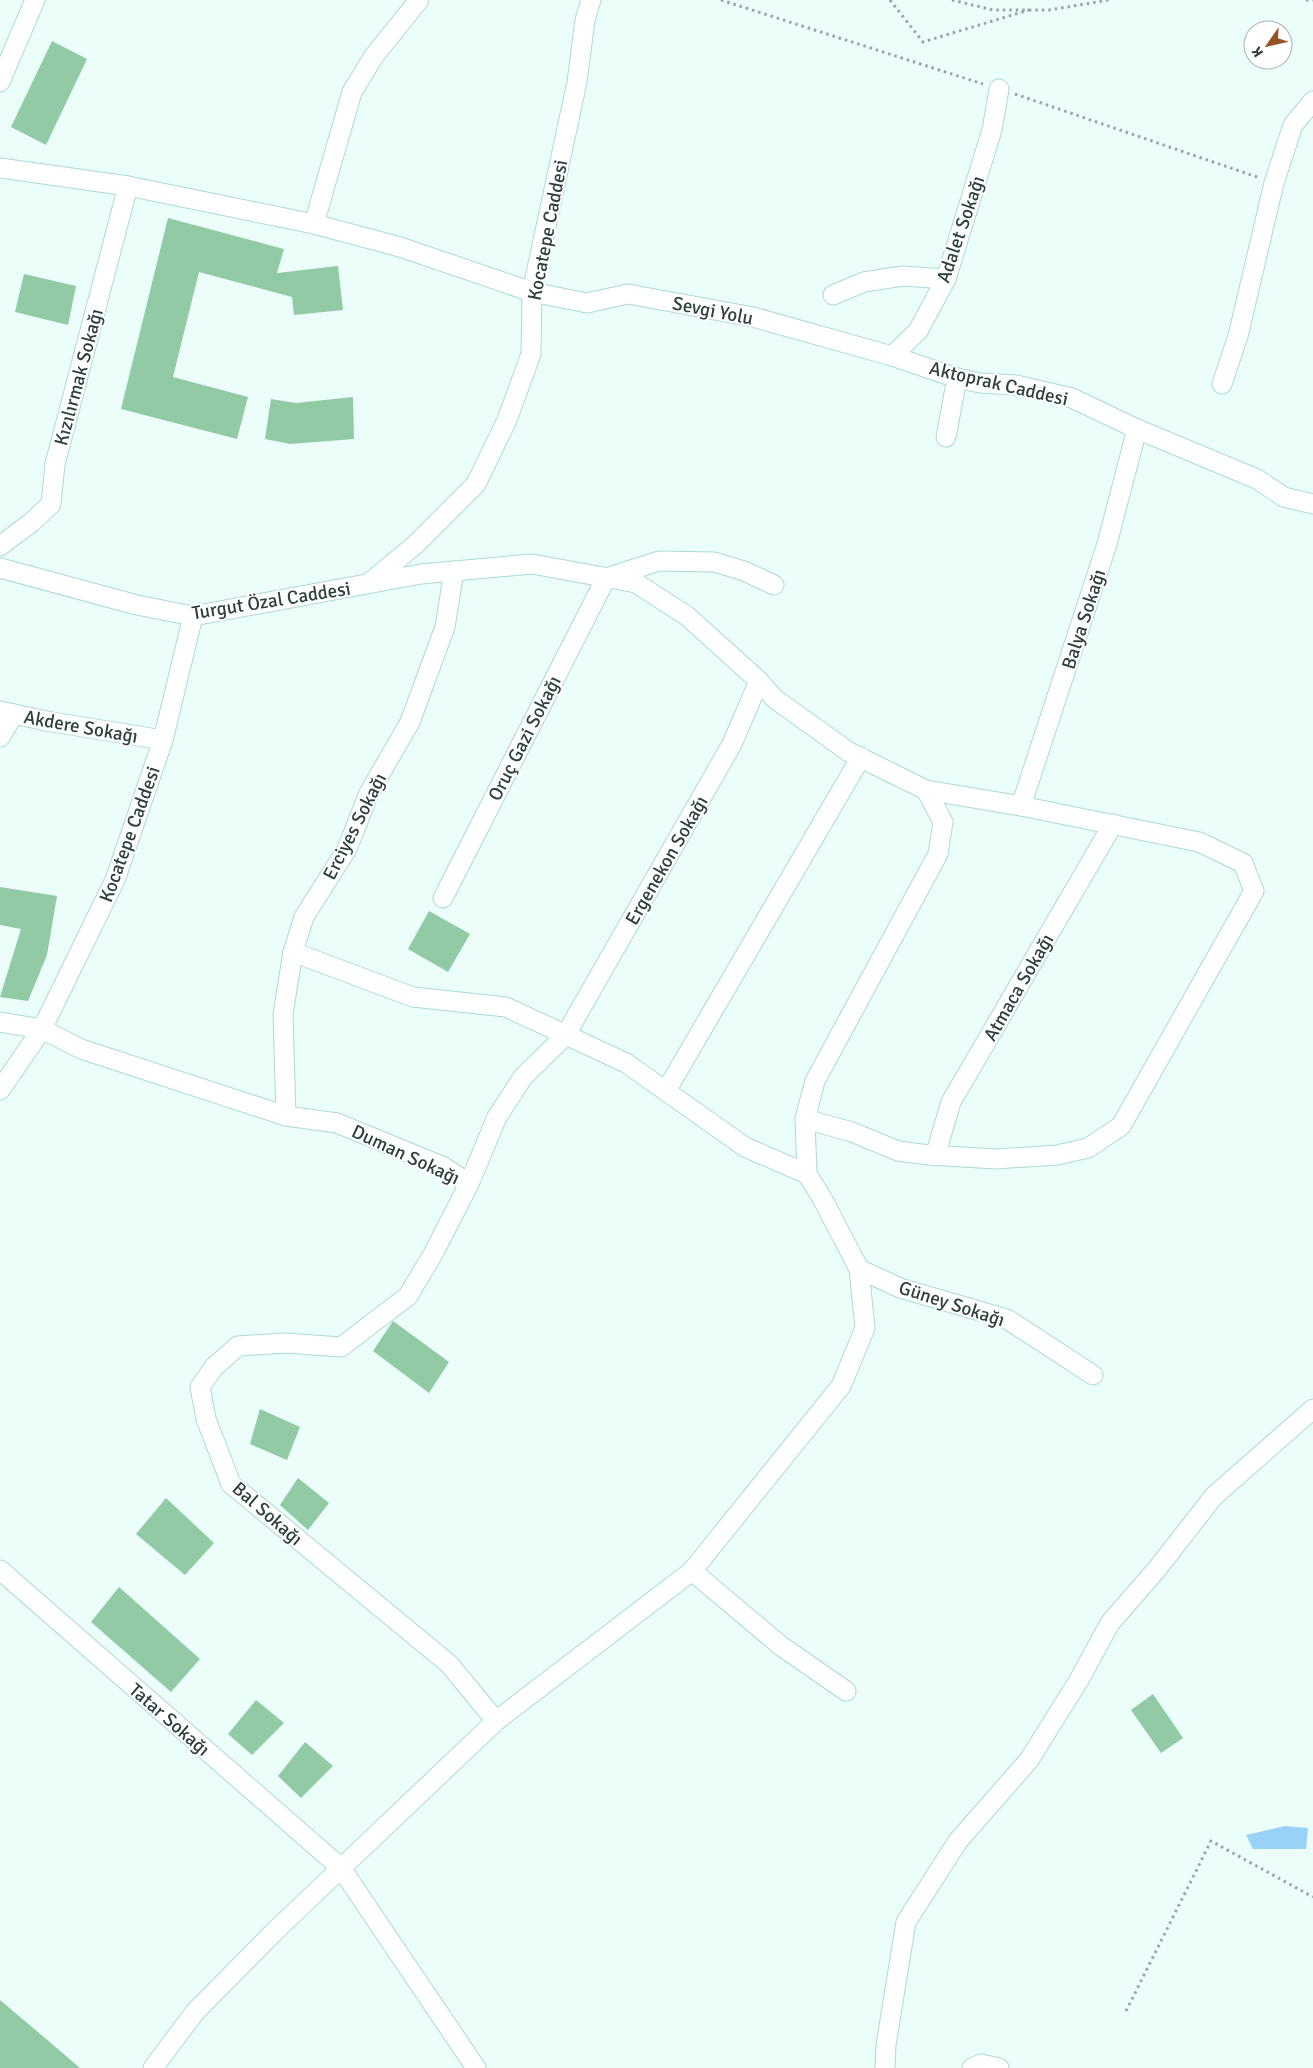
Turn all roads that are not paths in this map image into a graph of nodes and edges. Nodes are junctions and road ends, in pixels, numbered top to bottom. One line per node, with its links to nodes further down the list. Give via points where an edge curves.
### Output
1 (36, 0): 4 (street)
2 (419, 0): 9 (street, via 374,56 352,92)
3 (590, 0): 11 (street, Kocatepe Caddesi, via 577,82)
4 (0, 82)
5 (999, 89): 10 (street, Adalet Sokağı, via 992,130)
6 (1313, 101): 15 (street, via 1292,125 1238,336)
7 (0, 168): 8 (street, Sevgi Yolu)
8 (128, 186): 9 (street, Sevgi Yolu); 21 (street, Kızılırmak Sokağı, via 55,464 51,504)
9 (314, 224): 11 (street, Sevgi Yolu, via 400,247)
10 (946, 279): 12 (street, via 903,276 864,282); 13 (street, Adalet Sokağı, via 918,331)
11 (532, 292): 13 (street, Sevgi Yolu, via 587,303 628,294 680,302 753,317); 25 (street, Kocatepe Caddesi, via 531,354 507,420 476,484 414,546)
12 (834, 295)
13 (892, 356): 14 (street, Aktoprak Caddesi)
14 (957, 378): 16 (street, Aktoprak Caddesi, via 1016,385 1072,398); 17 (street)
15 (1222, 384)
16 (1138, 429): 18 (street, Aktoprak Caddesi, via 1257,480); 34 (street, Balya Sokağı, via 1107,544)
17 (946, 437)
18 (1284, 497): 19 (street); 20 (street, Aktoprak Caddesi)
19 (1313, 504)
20 (1313, 516)
21 (0, 546)
22 (0, 568): 27 (street, Turgut Özal Caddesi, via 137,606)
23 (454, 571): 24 (street, Turgut Özal Caddesi, via 532,564); 25 (street, Turgut Özal Caddesi); 37 (street, Erciyes Sokağı, via 445,627 410,722 369,793 346,849 304,917)
24 (606, 578): 26 (street, via 659,561 714,562); 28 (street, Turgut Özal Caddesi, via 636,583 687,616); 36 (street, Oruç Gazi Sokağı)
25 (368, 584): 27 (street, Turgut Özal Caddesi)
26 (774, 585)
27 (193, 616): 31 (street, Kocatepe Caddesi)
28 (759, 681): 32 (street, Turgut Özal Caddesi, via 775,699 849,752); 40 (street, Ergenekon Sokağı, via 732,744)
29 (7, 712): 30 (street); 31 (street, Akdere Sokağı)
30 (0, 737)
31 (163, 740): 39 (street, Kocatepe Caddesi, via 115,880)
32 (861, 757): 33 (street, Turgut Özal Caddesi); 42 (street)
33 (926, 790): 34 (street, Turgut Özal Caddesi); 44 (street, via 943,822 938,854 815,1081)
34 (1021, 806): 35 (street, Turgut Özal Caddesi)
35 (1113, 824): 45 (street, Atmaca Sokağı, via 951,1102); 45 (street, Turgut Özal Caddesi, via 1199,842 1225,854 1243,863 1254,891 1121,1126 1088,1148 1057,1156 996,1159)
36 (443, 898)
37 (293, 952): 40 (street, via 413,997 506,1007); 43 (street, Erciyes Sokağı, via 283,1014)
38 (0, 1022): 39 (street, Duman Sokağı)
39 (42, 1029): 41 (street, Kocatepe Caddesi); 43 (street, Duman Sokağı, via 82,1049)
40 (565, 1036): 42 (street, via 626,1063); 47 (street, Duman Sokağı, via 523,1077 507,1101)
41 (0, 1090)
42 (666, 1091): 46 (street, via 745,1147)
43 (286, 1116): 47 (street, Duman Sokağı, via 337,1123 444,1167)
44 (805, 1119): 45 (street, via 852,1132 898,1151); 46 (street)
45 (935, 1156)
46 (807, 1174): 48 (street)
47 (469, 1184): 54 (street, Bal Sokağı, via 408,1296 341,1346 286,1343 238,1346 214,1367 200,1387 206,1419 231,1484 449,1664)
48 (859, 1269): 49 (street, Güney Sokağı, via 900,1288 1007,1319); 52 (street, via 865,1328 841,1386)
49 (1093, 1375)
50 (1313, 1409): 58 (street, via 1214,1496 1110,1623 1029,1760 953,1849 906,1922)
51 (0, 1570): 55 (street, Tatar Sokağı)
52 (692, 1570): 53 (street, via 781,1646); 54 (street)
53 (846, 1691)
54 (496, 1721): 55 (street)
55 (341, 1868): 56 (street, via 195,2012); 57 (street, Tatar Sokağı)
56 (153, 2068)
57 (476, 2068)
58 (885, 2068)
59 (972, 2068): 60 (street, via 981,2064)
60 (999, 2068)

